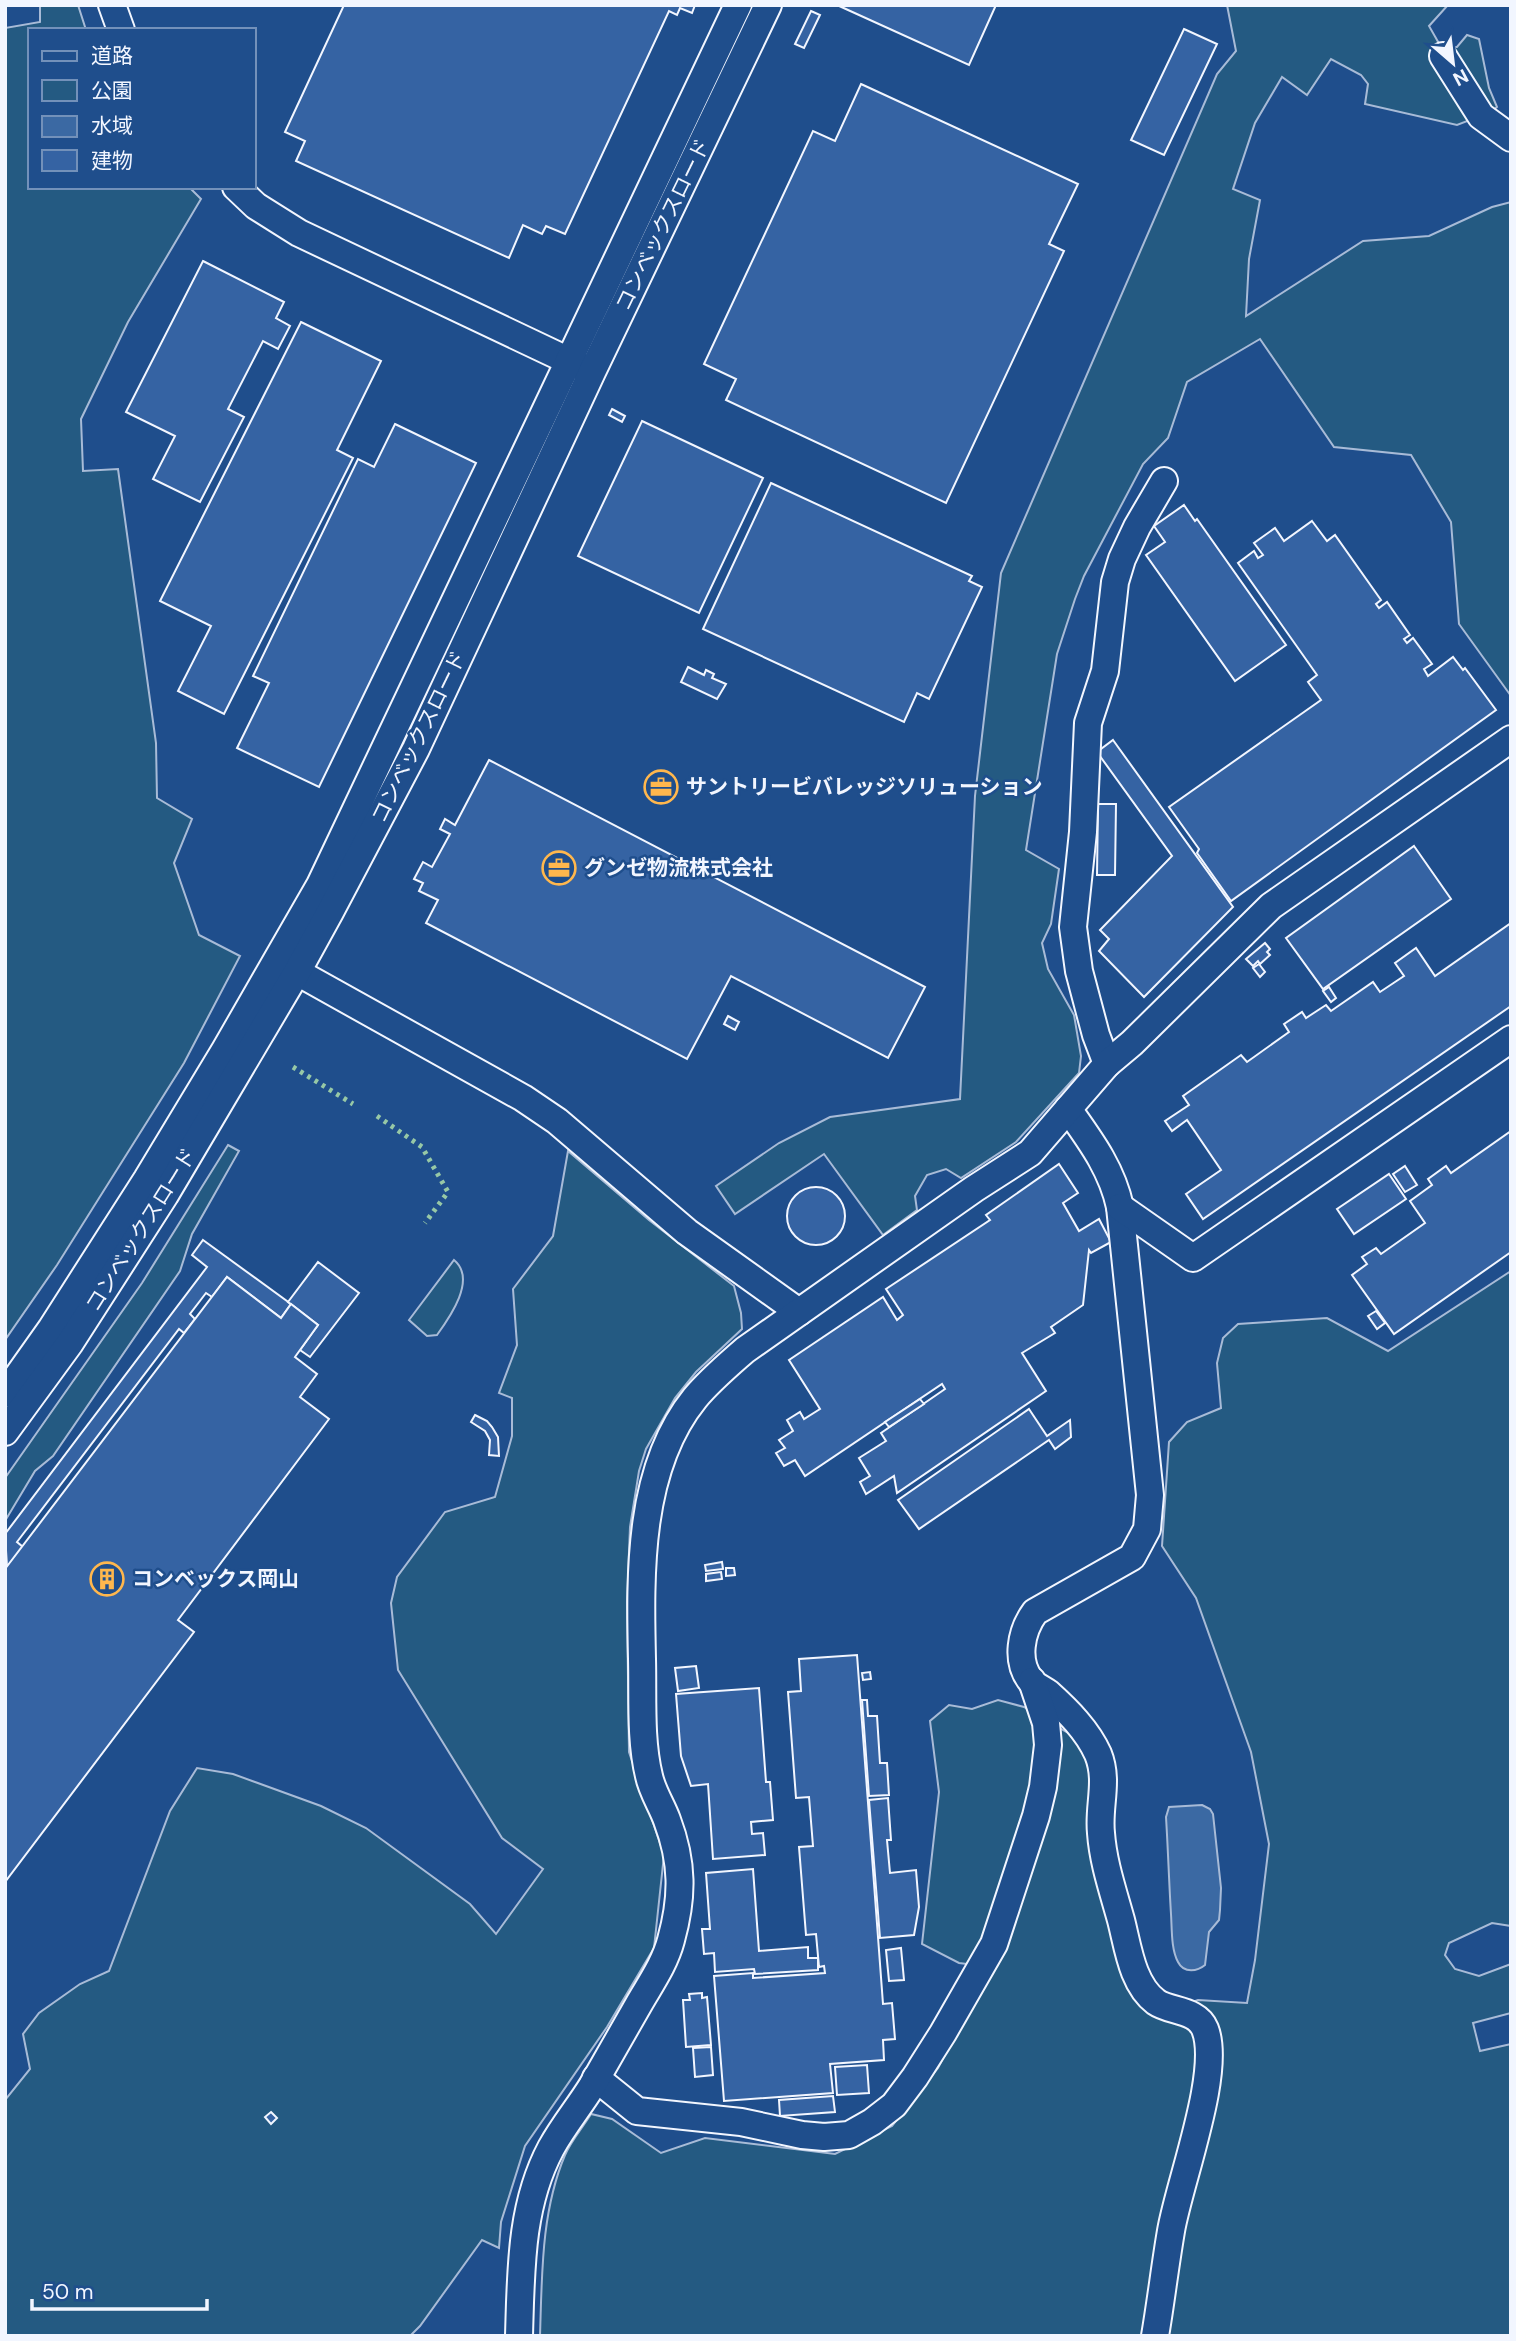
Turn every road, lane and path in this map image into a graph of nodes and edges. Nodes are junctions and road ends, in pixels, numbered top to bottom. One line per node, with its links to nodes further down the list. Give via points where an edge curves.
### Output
1 (112, 5): 4 (street)
2 (738, 5): 8 (street, コンベックスロード)
3 (768, 5): 8 (street, コンベックスロード)
4 (120, 28)
5 (1443, 56): 6 (street, via 1481,116)
6 (1511, 138)
7 (238, 189): 8 (street, via 299,233)
8 (581, 367): 11 (street, コンベックスロード, via 416,749); 17 (street, コンベックスロード, via 320,884 147,1179)
9 (1164, 481): 13 (street, via 1122,559 1105,671 1088,723 1073,927 1079,971)
10 (1511, 739): 13 (street, via 1271,906)
11 (297, 972): 16 (street, via 557,1121 687,1232); 18 (street, コンベックスロード, via 165,1195 70,1343)
12 (1511, 1039): 15 (street, via 1193,1258)
13 (1107, 1064): 14 (street)
14 (1068, 1109): 15 (street, via 1099,1153); 16 (street, via 1030,1153)
15 (1120, 1207): 19 (street, via 1150,1495 1147,1529 1132,1557 1035,1612 1021,1642)
16 (799, 1312): 20 (street, via 745,1350 693,1400 654,1478 645,1536 644,1752 649,1779 678,1852 681,1891 661,1966)
17 (5, 1394)
18 (5, 1432)
19 (1032, 1681): 20 (street, via 1048,1745 1029,1839 994,1944 943,2033 894,2105 849,2135 824,2137 637,2111); 22 (street, via 1070,1713 1099,1757 1105,1790 1102,1850 1133,1968 1157,2003 1188,2014 1205,2030 1208,2075 1171,2230)
20 (594, 2082): 21 (street, via 550,2150 536,2184 522,2251)
21 (519, 2336)
22 (1155, 2336)

